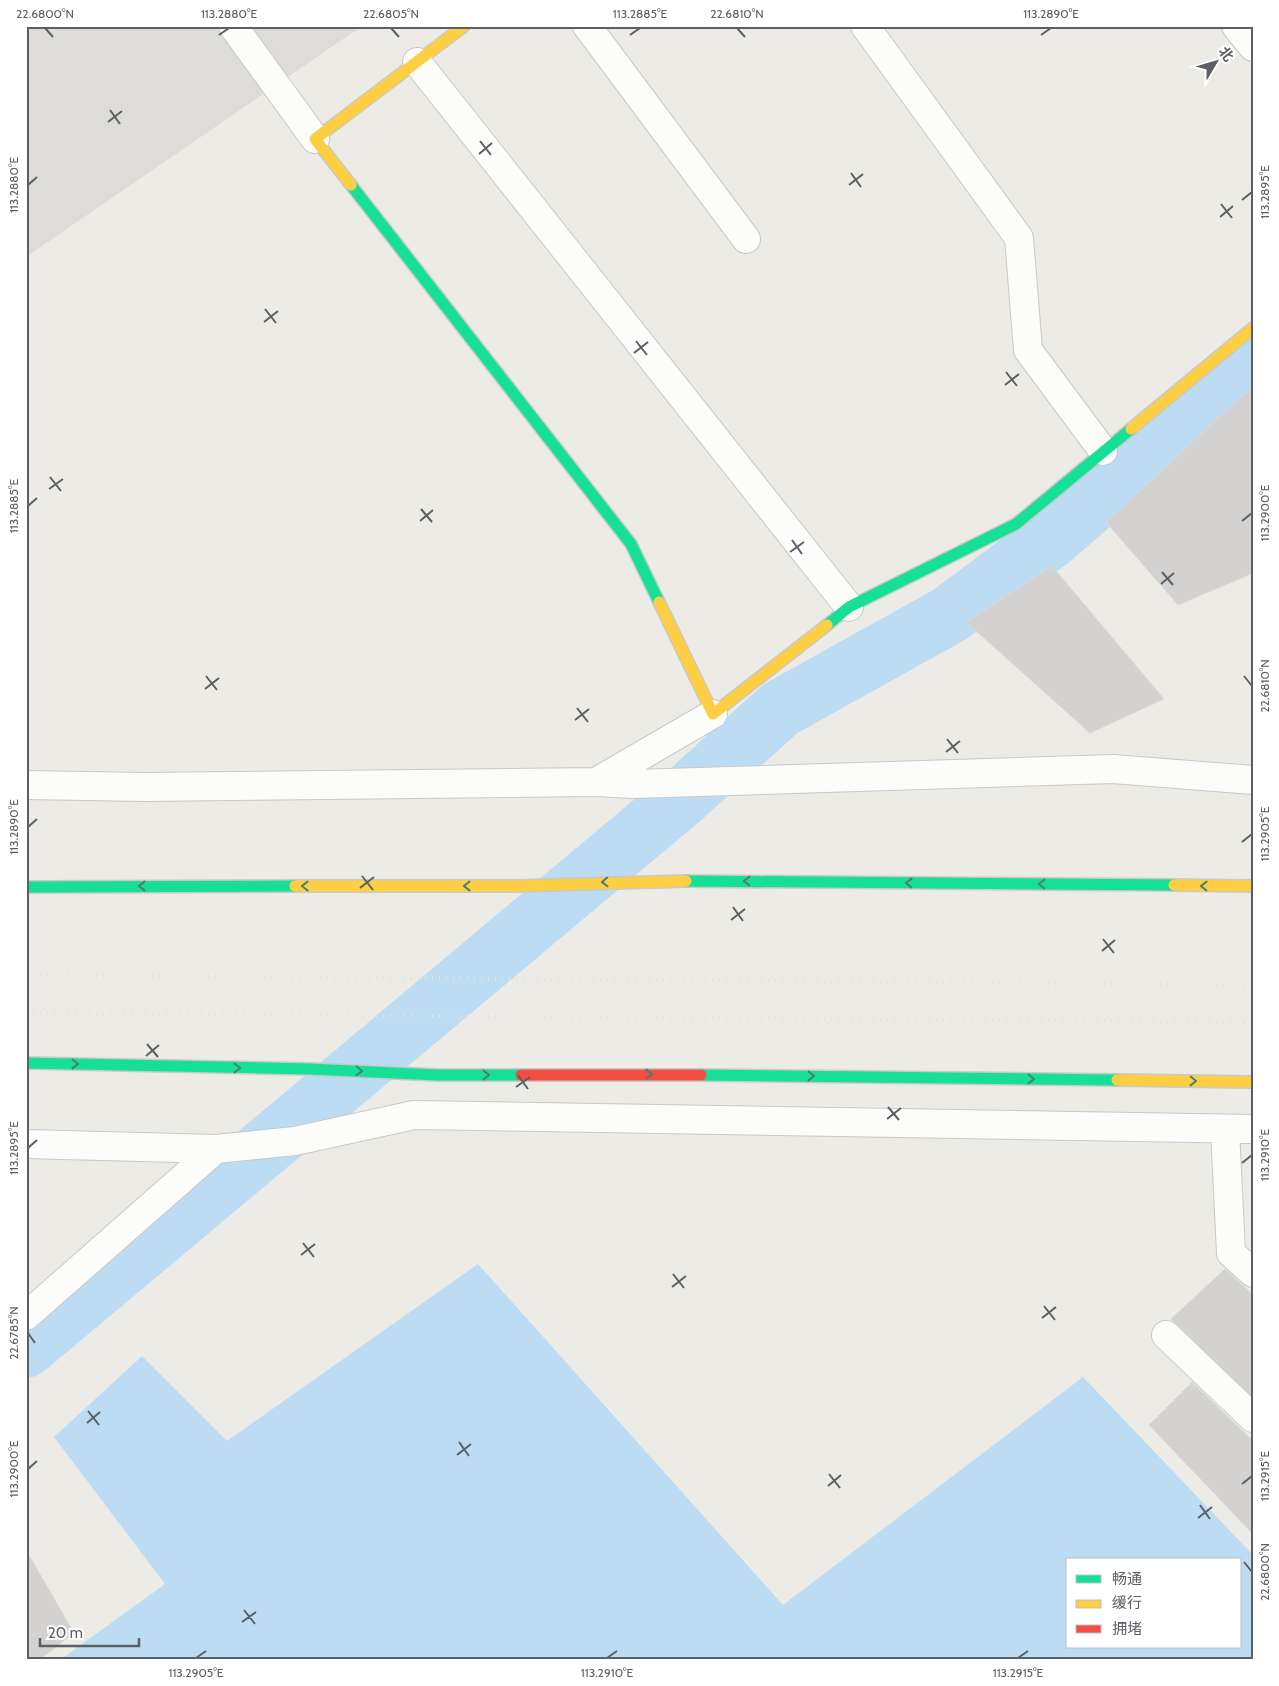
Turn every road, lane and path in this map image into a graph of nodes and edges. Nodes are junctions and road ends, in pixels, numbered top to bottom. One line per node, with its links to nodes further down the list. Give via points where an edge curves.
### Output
1 (232, 26): 8 (street)
2 (464, 26): 7 (main road)
3 (587, 26): 9 (street)
4 (865, 26): 11 (street, via 1019,238 1028,350)
5 (1236, 26): 6 (street)
6 (1253, 47)
7 (417, 62): 8 (main road); 12 (street)
8 (315, 139): 13 (main road, via 631,544)
9 (746, 239)
10 (1253, 328): 11 (main road)
11 (1103, 451): 12 (main road, via 1016,524)
12 (849, 607): 13 (main road)
13 (713, 714): 15 (street)
14 (1253, 780): 15 (street, via 1113,769 744,782)
15 (596, 782): 16 (street, via 145,787)
16 (26, 785)
17 (26, 886): 18 (main road, one-way to 17, via 654,881 516,886)
18 (1253, 886)
19 (26, 1063): 20 (main road, one-way to 20, via 437,1075 655,1074)
20 (1253, 1082)
21 (1225, 1130): 22 (street); 24 (street, via 414,1116 295,1141); 25 (street, via 1231,1253)
22 (1253, 1130)
23 (26, 1144): 24 (street)
24 (225, 1148): 26 (street)
25 (1253, 1273)
26 (26, 1316)
27 (1166, 1335): 28 (street)
28 (1253, 1418)

